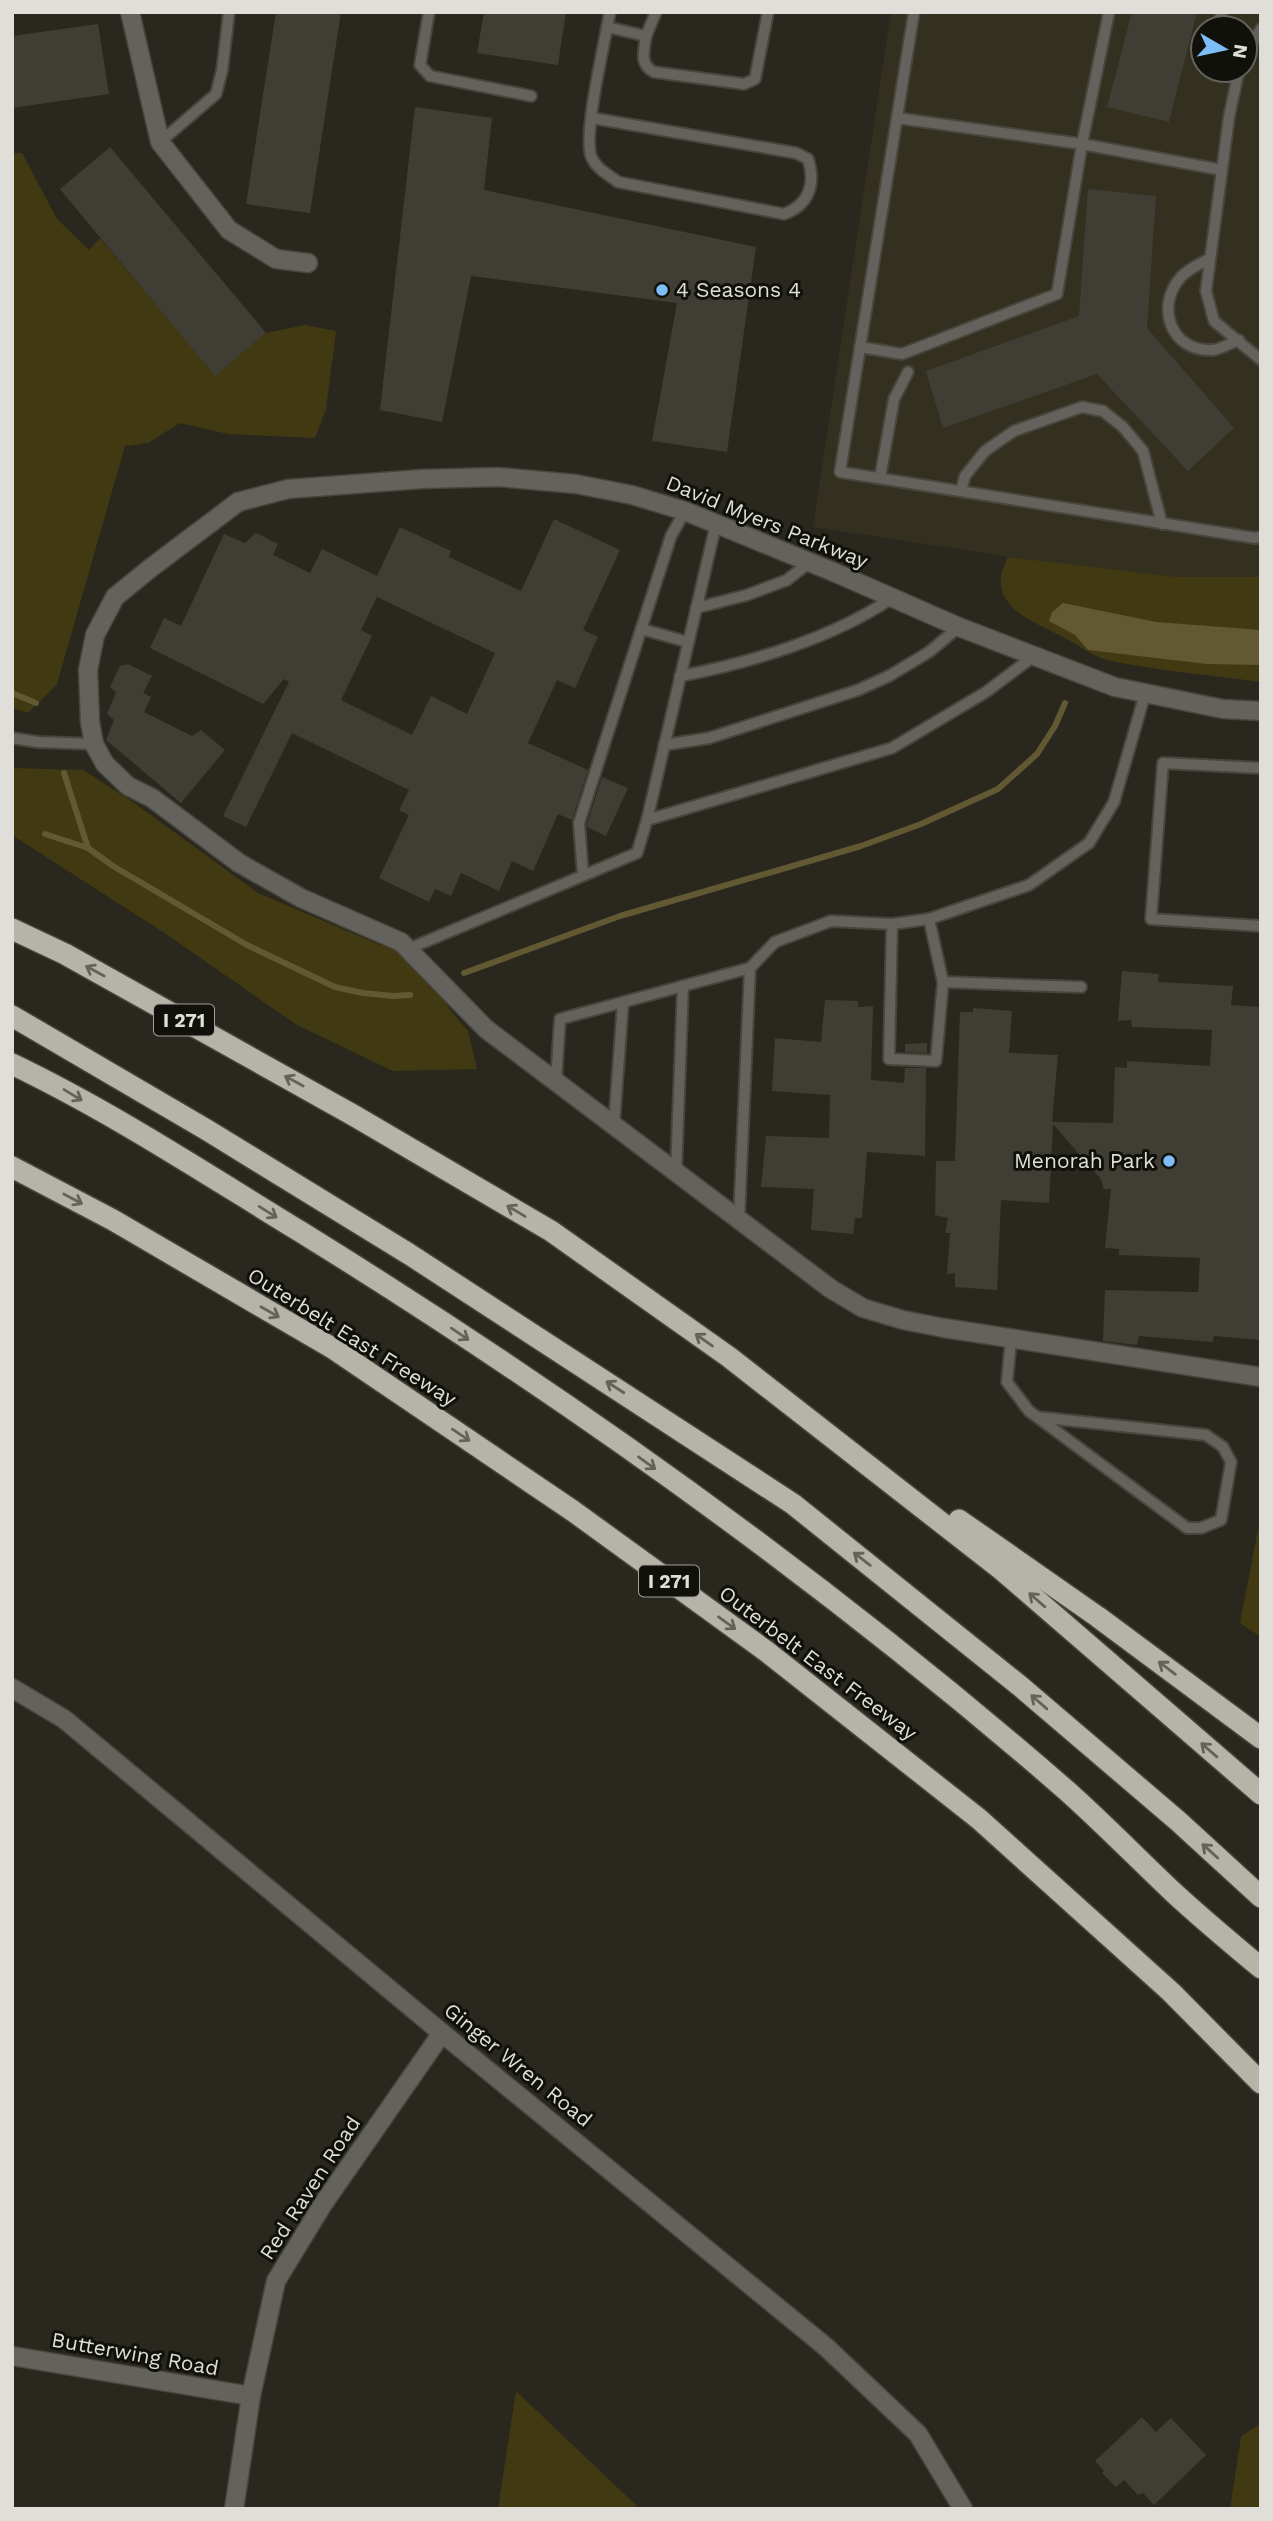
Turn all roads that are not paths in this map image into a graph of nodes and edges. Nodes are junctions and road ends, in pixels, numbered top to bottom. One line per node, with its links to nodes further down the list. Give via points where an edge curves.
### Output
1 (130, 12): 15 (street)
2 (229, 12): 15 (lane, via 216,94)
3 (429, 12): 12 (lane, via 420,65 430,76)
4 (610, 12): 9 (lane)
5 (656, 12): 10 (lane)
6 (768, 12): 10 (lane, via 755,79 744,84 654,72 642,59)
7 (914, 12): 14 (lane)
8 (1109, 12): 16 (lane)
9 (607, 27): 10 (lane); 13 (lane)
10 (646, 36)
11 (1235, 84): 17 (lane)
12 (531, 96)
13 (592, 118): 13 (lane, via 592,158 618,182 783,214 798,209 807,197 812,171 808,159 796,153)
14 (897, 118): 16 (lane); 21 (lane)
15 (160, 142): 19 (street, via 229,230 276,259)
16 (1082, 144): 17 (lane); 21 (lane, via 1058,293 902,354)
17 (1222, 170): 18 (lane)
18 (1209, 259): 20 (lane, via 1206,291 1214,321); 20 (lane, via 1183,275 1171,291 1167,313 1174,334 1191,345 1213,350)
19 (308, 263)
20 (1239, 340): 22 (lane)
21 (860, 346): 24 (lane, via 840,472)
22 (1261, 360)
23 (908, 372): 24 (lane, via 894,399)
24 (880, 478): 25 (lane)
25 (961, 491): 28 (lane); 28 (lane, via 965,476 985,451 1014,431 1082,407 1102,411 1143,451)
26 (685, 511): 27 (street, David Myers Parkway); 34 (lane, via 671,536); 41 (street, David Myers Parkway, via 576,484 498,477 288,489 238,502 115,597 95,635 88,670)
27 (716, 524): 30 (street, David Myers Parkway); 32 (lane)
28 (1162, 524): 29 (lane)
29 (1261, 537)
30 (810, 562): 31 (street, David Myers Parkway); 32 (lane, via 787,580)
31 (892, 598): 33 (street, David Myers Parkway); 37 (lane, via 865,617 822,634 728,667)
32 (696, 608): 35 (lane)
33 (959, 627): 36 (street, David Myers Parkway); 42 (lane, via 929,652 859,690 709,738)
34 (641, 629): 35 (lane); 45 (lane, via 579,823)
35 (688, 642): 37 (lane)
36 (1034, 656): 38 (street, David Myers Parkway); 44 (lane, via 986,692 892,748)
37 (681, 676): 42 (lane)
38 (1145, 694): 39 (street, David Myers Parkway, via 1223,709); 46 (lane, via 1114,803 1089,843 1029,885)
39 (1261, 711)
40 (12, 738): 41 (lane)
41 (94, 744): 50 (street, via 105,764 128,786 152,798 239,863)
42 (664, 745): 44 (lane)
43 (1261, 768): 48 (lane, via 1163,763 1151,919)
44 (647, 820): 45 (lane, via 637,853)
45 (583, 875): 50 (lane)
46 (929, 919): 47 (lane); 52 (lane)
47 (892, 924): 51 (lane, via 831,921 775,942); 52 (lane, via 889,1059 936,1061)
48 (1261, 926)
49 (12, 929): 64 (highway, I 271, one-way to 49, via 551,1231 353,1115)
50 (408, 949): 58 (street, via 486,1029)
51 (750, 968): 53 (lane); 62 (lane)
52 (943, 982): 54 (lane)
53 (684, 986): 55 (lane); 61 (lane)
54 (1081, 988)
55 (623, 1002): 58 (lane, via 560,1019); 59 (lane)
56 (12, 1016): 70 (highway, one-way to 56, via 1020,1686 793,1504 410,1254)
57 (12, 1064): 71 (highway, one-way to 71, via 58,1086 241,1195 587,1418 896,1650 1067,1792)
58 (556, 1082): 59 (street)
59 (614, 1125): 61 (street)
60 (12, 1167): 73 (highway, Outerbelt East Freeway / I 271, one-way to 73, via 113,1220 334,1349 573,1511 766,1651 979,1819 1171,1992)
61 (676, 1172): 62 (street)
62 (739, 1219): 63 (street, via 863,1308 903,1320)
63 (1011, 1339): 65 (street); 66 (lane, via 1007,1382)
64 (729, 1357): 68 (highway, one-way to 64); 69 (highway, I 271, one-way to 64, via 1002,1570)
65 (1261, 1377)
66 (1037, 1417): 66 (lane, via 1187,1528 1221,1520 1231,1462 1223,1447 1206,1435)
67 (12, 1688): 72 (street, Ginger Wren Road, via 64,1719)
68 (1261, 1738)
69 (1261, 1794)
70 (1261, 1897)
71 (1261, 1968)
72 (442, 2032): 75 (street, Red Raven Road, via 276,2281); 77 (street, Ginger Wren Road, via 826,2347 918,2434)
73 (1261, 2083)
74 (12, 2356): 75 (street, Butterwing Road)
75 (251, 2396): 76 (street, Red Raven Road)
76 (234, 2509)
77 (963, 2509)

